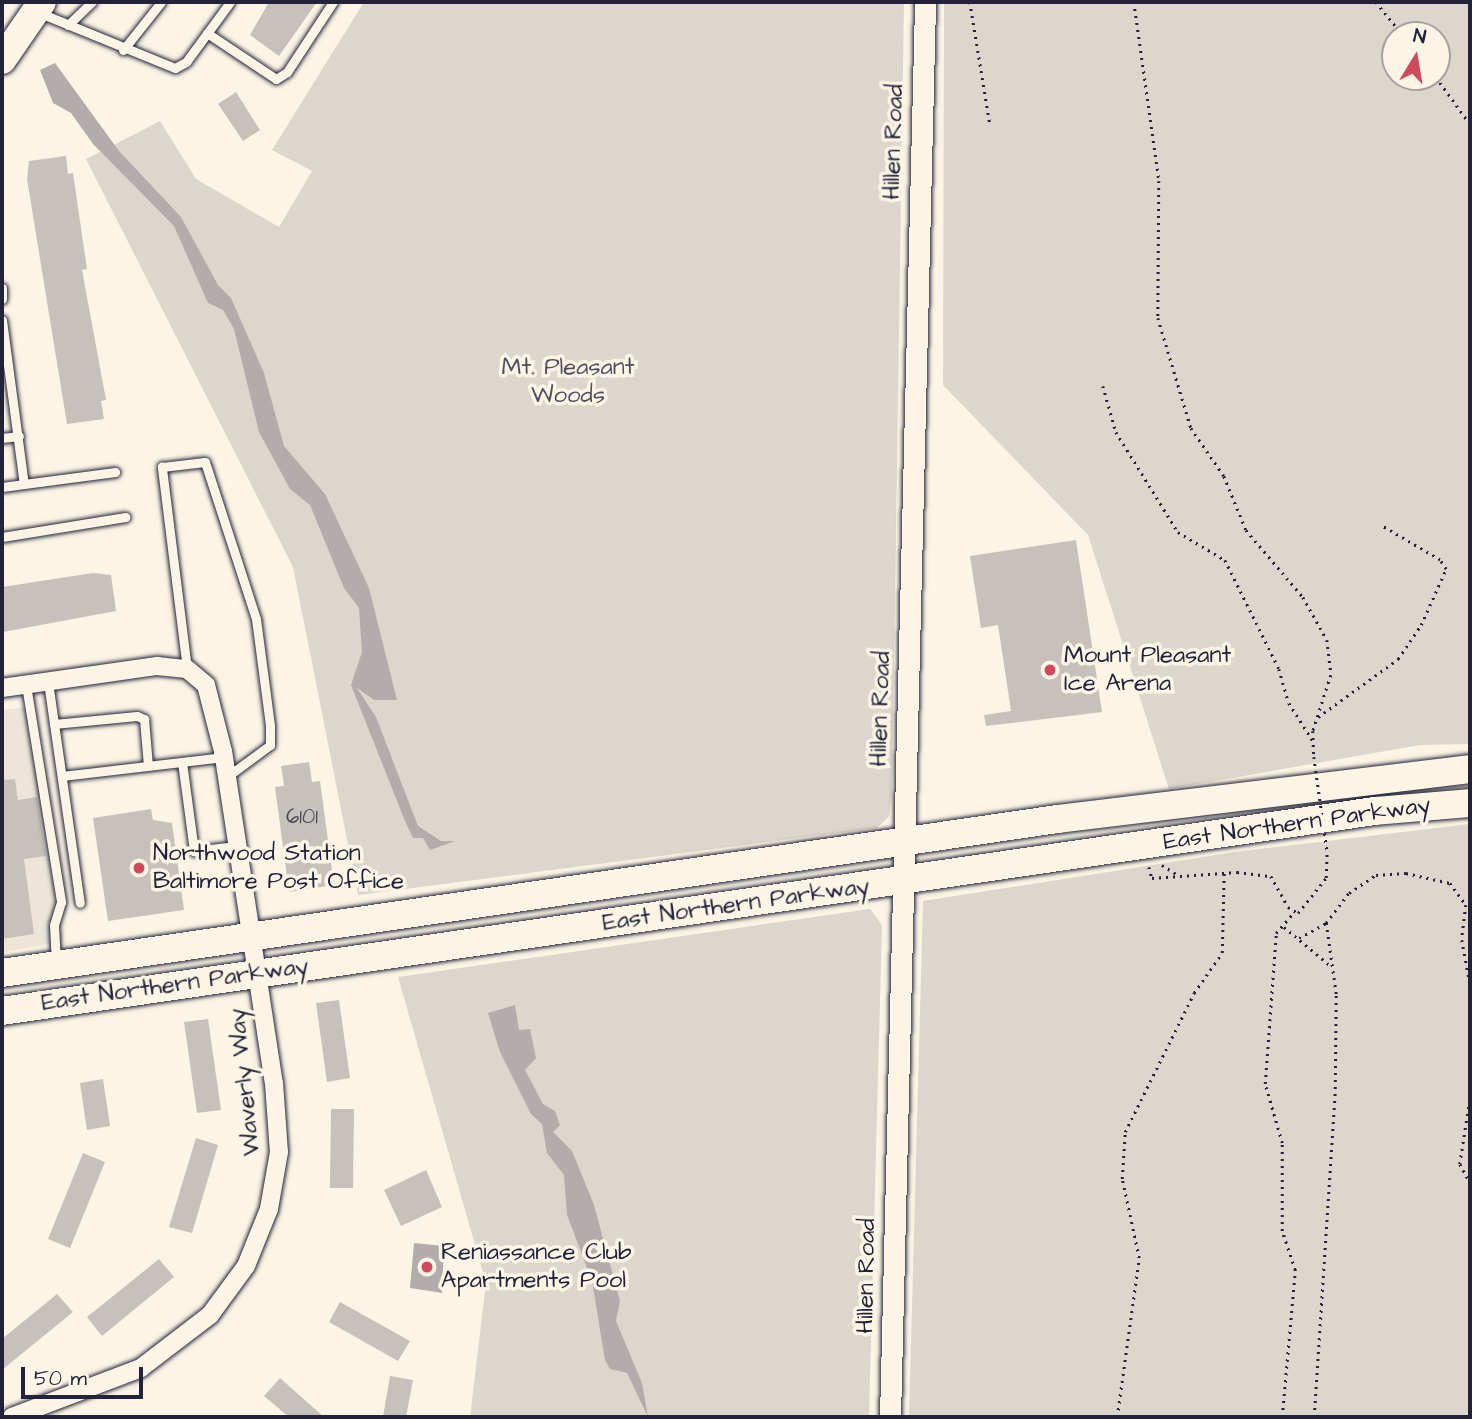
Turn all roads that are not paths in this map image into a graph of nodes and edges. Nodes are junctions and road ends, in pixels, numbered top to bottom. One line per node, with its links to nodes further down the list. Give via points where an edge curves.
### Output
1 (92, 2): 7 (lane)
2 (161, 2): 9 (lane)
3 (230, 2): 8 (lane)
4 (333, 2): 8 (lane, via 287,72 276,79)
5 (925, 2): 35 (street, Hillen Road)
6 (39, 6): 7 (lane); 10 (main road)
7 (68, 25): 9 (lane)
8 (207, 33): 9 (lane, via 175,68)
9 (123, 50)
10 (2, 60)
11 (2, 288): 12 (lane)
12 (2, 299)
13 (2, 320): 14 (lane)
14 (14, 391): 15 (lane); 16 (lane)
15 (2, 392)
16 (19, 436): 17 (lane); 19 (lane)
17 (2, 438)
18 (115, 472): 19 (lane)
19 (24, 484): 20 (lane)
20 (2, 487)
21 (125, 517): 22 (lane)
22 (2, 537)
23 (192, 673): 24 (street, via 157,666); 28 (street, Waverly Way, via 212,701); 33 (lane, via 162,467 205,462 256,619 270,726 270,745)
24 (48, 682): 25 (street); 27 (lane)
25 (26, 685): 26 (street); 40 (lane, via 61,902 54,925)
26 (2, 688)
27 (54, 724): 30 (lane, via 144,719); 32 (lane)
28 (224, 757): 29 (lane); 33 (street, Waverly Way)
29 (182, 762): 30 (lane); 36 (lane, via 194,851)
30 (148, 766): 32 (lane)
31 (1470, 769): 35 (main road, East Northern Parkway, via 1058,819)
32 (62, 776): 38 (lane)
33 (226, 778): 36 (street, Waverly Way)
34 (1470, 803): 37 (main road, East Northern Parkway, via 1375,811)
35 (903, 844): 37 (street, Hillen Road); 39 (main road, East Northern Parkway)
36 (236, 846): 39 (street, Waverly Way)
37 (902, 883): 42 (main road, East Northern Parkway); 45 (street, Hillen Road)
38 (80, 903)
39 (252, 937): 40 (main road, East Northern Parkway); 42 (street, Waverly Way)
40 (56, 965): 41 (main road, East Northern Parkway)
41 (2, 972)
42 (257, 973): 43 (main road, East Northern Parkway); 44 (street, Waverly Way, via 279,1152 269,1209 247,1266 210,1315 159,1357 113,1382)
43 (2, 1010)
44 (12, 1417)
45 (890, 1417)

